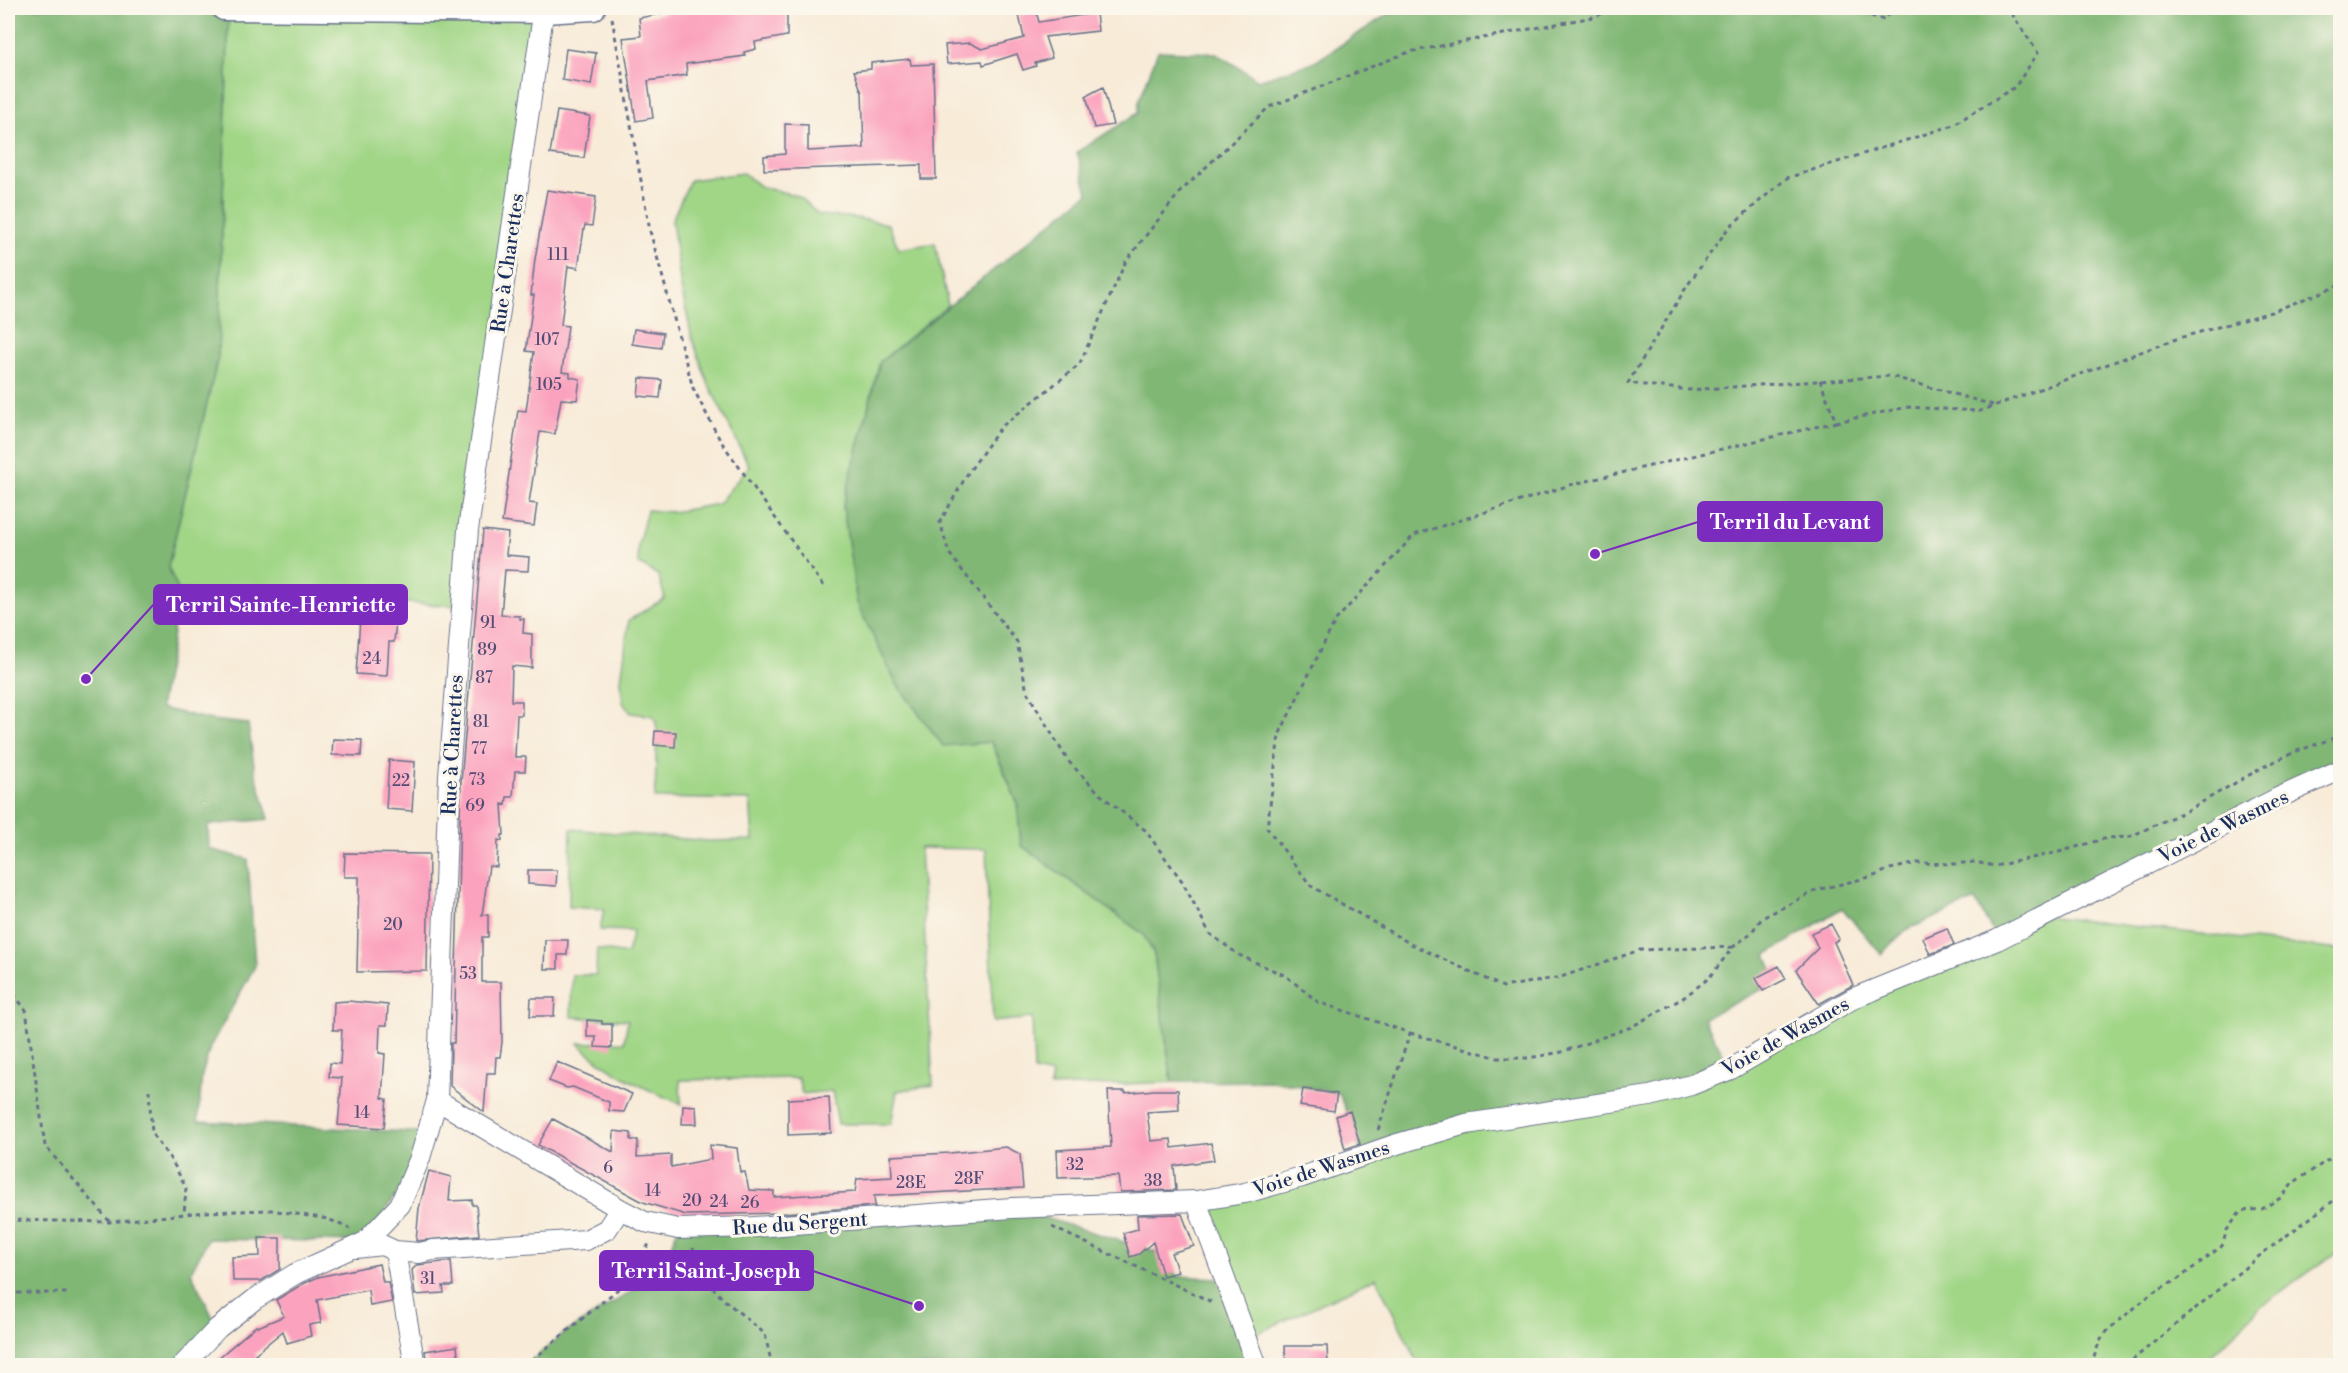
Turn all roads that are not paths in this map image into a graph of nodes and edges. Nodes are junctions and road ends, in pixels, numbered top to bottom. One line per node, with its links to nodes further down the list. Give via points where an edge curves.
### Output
1 (224, 8): 3 (street)
2 (593, 8): 3 (street)
3 (544, 9): 5 (street, Rue à Charettes, via 468,530 449,776)
4 (2340, 770): 6 (street, Voie de Wasmes, via 1997,940 1854,998 1731,1069 1701,1081 1650,1096 1466,1124 1302,1177 1245,1193)
5 (437, 1100): 7 (street, Rue du Sergent); 8 (street, Rue à Charettes, via 420,1158 400,1204)
6 (1196, 1201): 7 (street, Rue du Sergent, via 1012,1208 690,1229 645,1222); 12 (street)
7 (620, 1209): 9 (street, via 607,1229 586,1240 419,1253)
8 (358, 1245): 9 (street, via 382,1245); 10 (street, Rue à Charettes, via 295,1274 255,1299 218,1328)
9 (395, 1251): 11 (street)
10 (182, 1365)
11 (415, 1365)
12 (1257, 1365)

